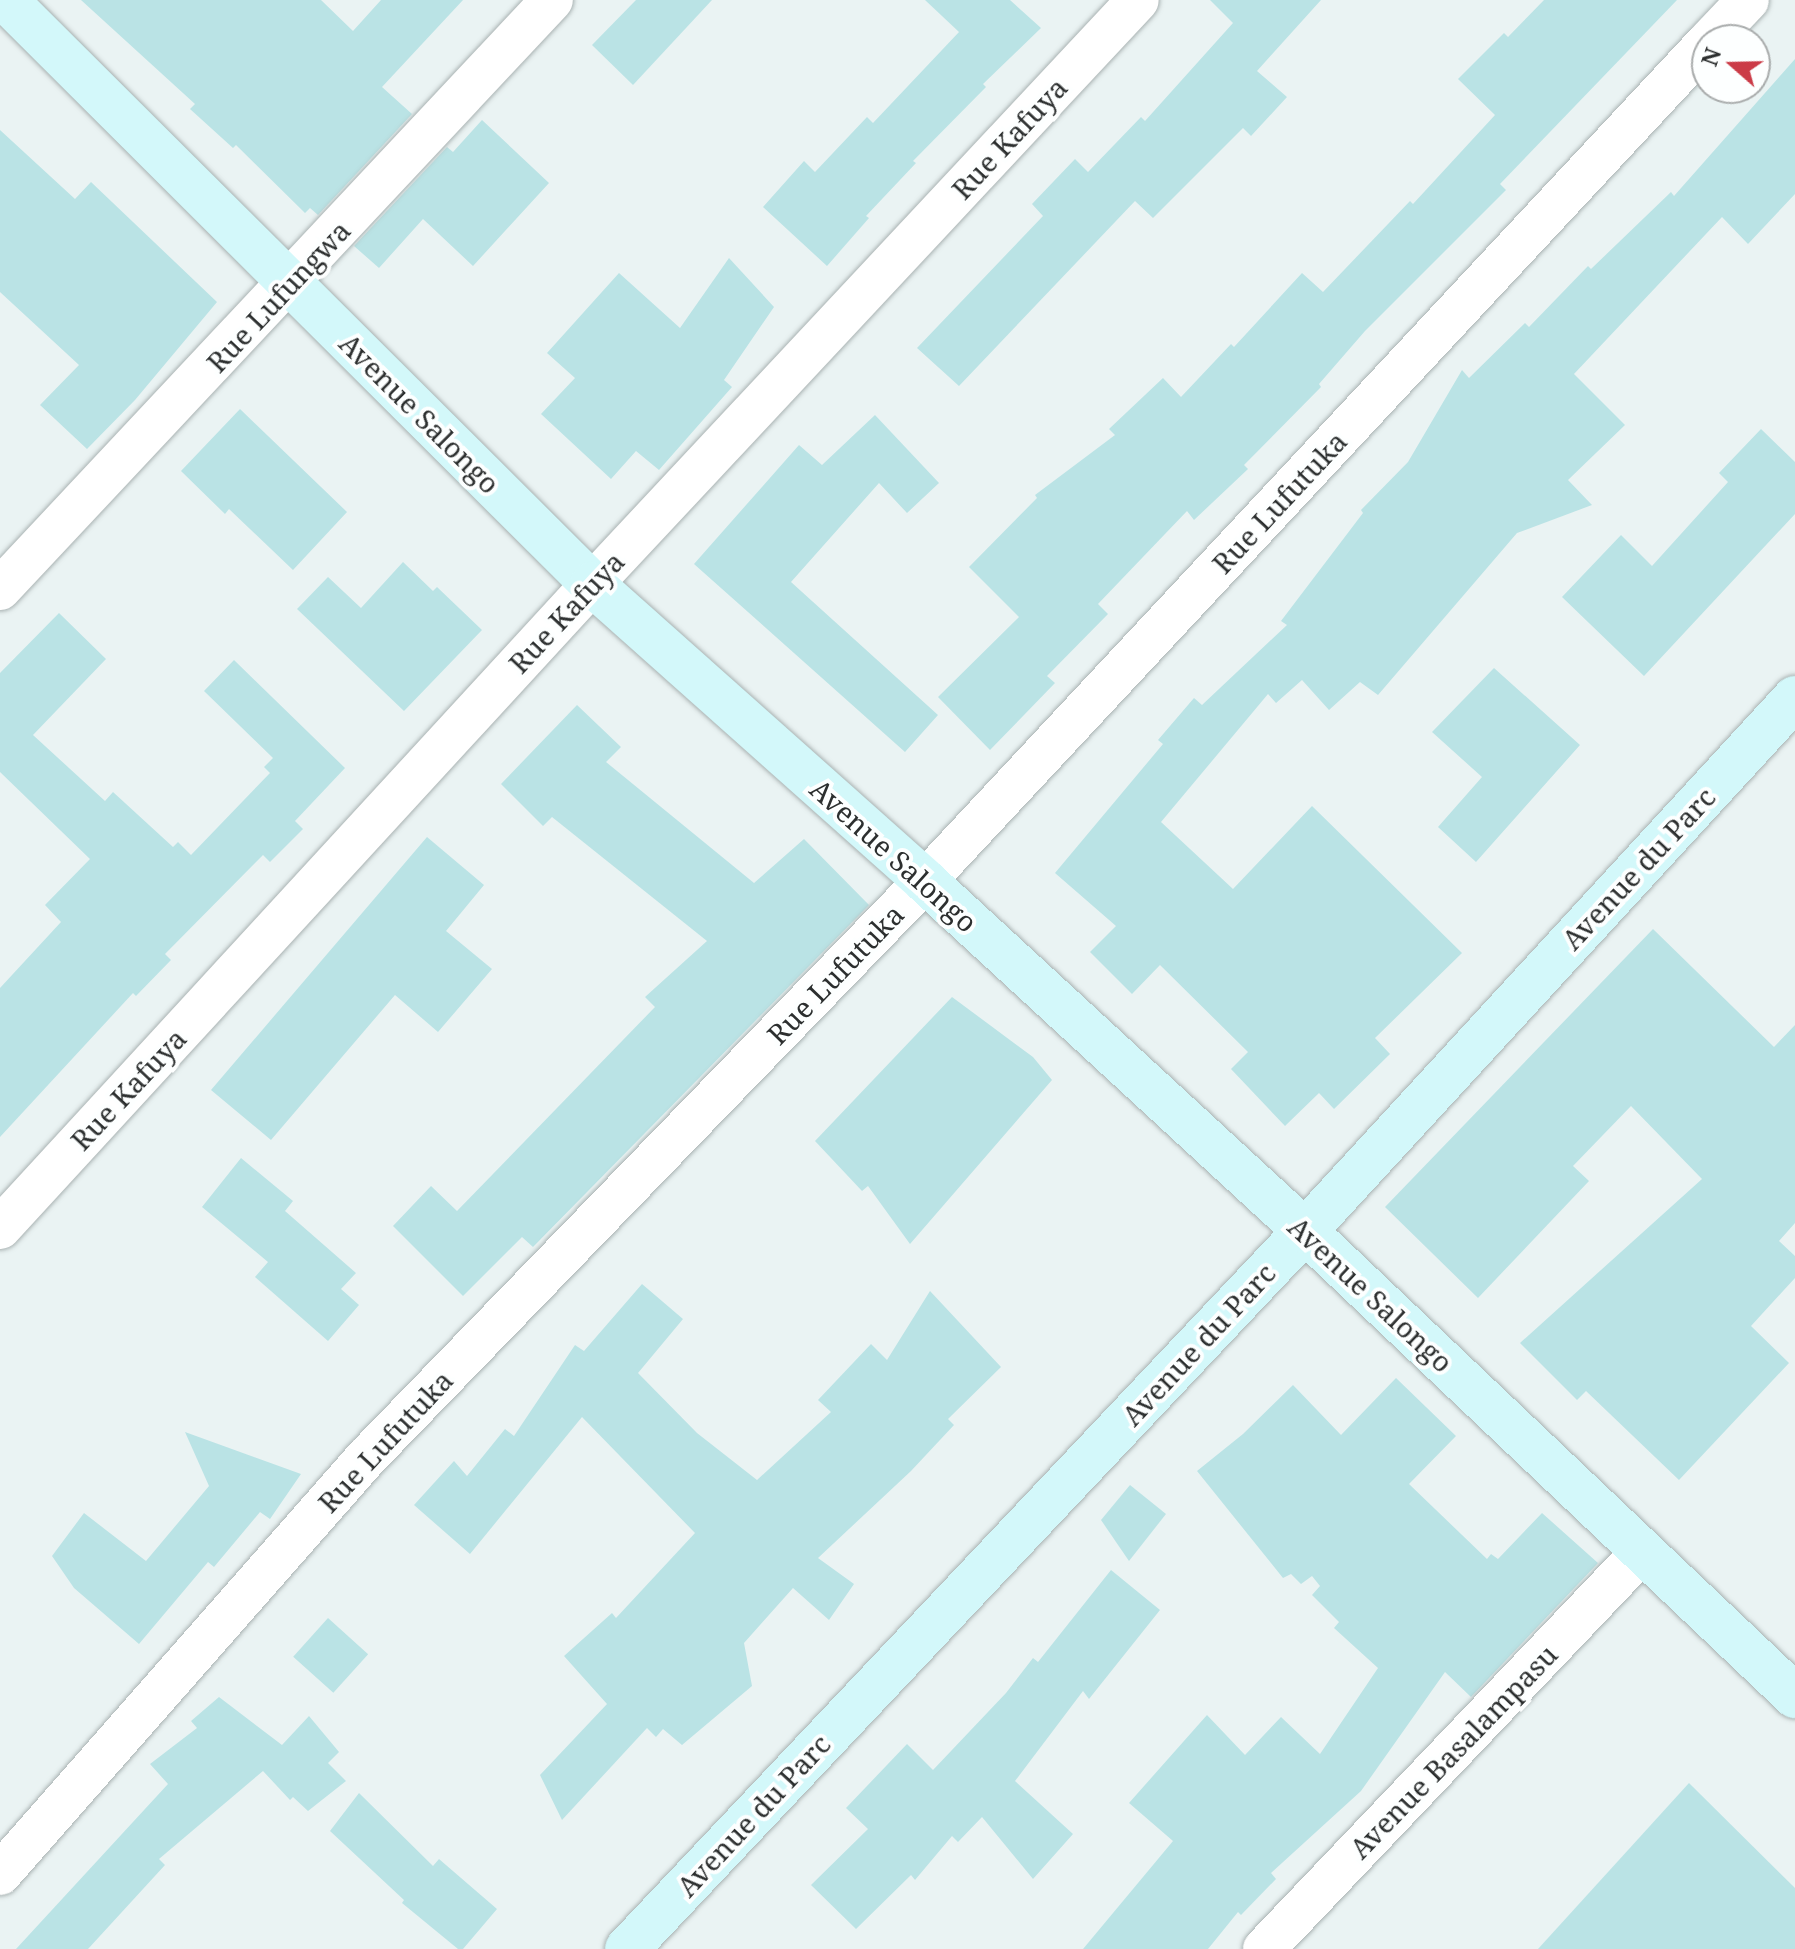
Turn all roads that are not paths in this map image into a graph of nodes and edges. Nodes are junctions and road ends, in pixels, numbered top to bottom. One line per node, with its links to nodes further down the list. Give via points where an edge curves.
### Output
1 (6, 0): 7 (street, Avenue Salongo)
2 (552, 0): 7 (street, Rue Lufungwa)
3 (1138, 0): 8 (street, Rue Kafuya)
4 (1748, 0): 5 (street, Rue Lufutuka)
5 (1726, 24)
6 (1691, 61): 11 (street, Rue Lufutuka)
7 (290, 284): 8 (street, Avenue Salongo); 9 (street, Rue Lufungwa)
8 (592, 584): 11 (street, Avenue Salongo); 12 (street, Rue Kafuya)
9 (0, 589)
10 (1795, 698): 13 (street, Avenue du Parc)
11 (925, 881): 13 (street, Avenue Salongo); 16 (street, Rue Lufutuka, via 366,1458)
12 (0, 1228)
13 (1305, 1231): 14 (street, Avenue Salongo); 17 (street, Avenue du Parc)
14 (1642, 1552): 15 (street, Avenue Salongo); 18 (street, Avenue Basalampasu)
15 (1795, 1696)
16 (0, 1874)
17 (627, 1949)
18 (1264, 1949)

